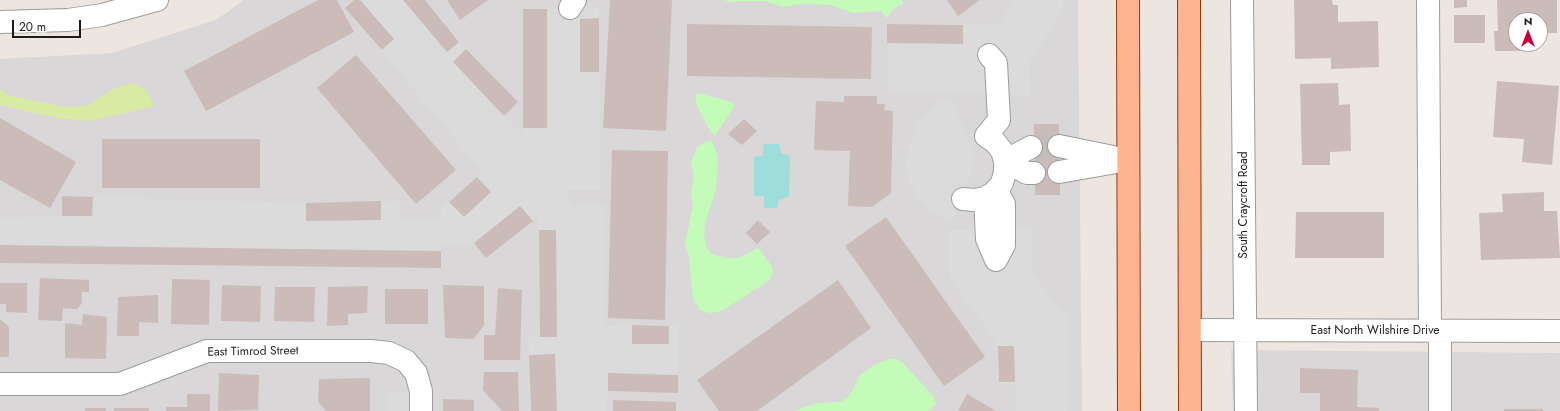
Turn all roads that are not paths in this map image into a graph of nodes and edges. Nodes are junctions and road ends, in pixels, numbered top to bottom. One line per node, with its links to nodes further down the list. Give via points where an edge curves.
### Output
1 (157, 0): 6 (street, via 102,15 68,20)
2 (1128, 0): 10 (main road)
3 (1188, 0): 15 (main road)
4 (1242, 0): 16 (street, South Craycroft Road)
5 (1428, 0): 17 (street)
6 (0, 22)
7 (986, 60): 11 (street, via 982,86 986,136 998,146)
8 (1059, 146): 10 (street)
9 (1031, 147): 11 (street)
10 (1128, 160): 12 (street); 21 (main road)
11 (1005, 161): 13 (street, via 1027,173); 14 (street, via 1002,183 990,194 974,200)
12 (1059, 172)
13 (1034, 173)
14 (963, 199)
15 (1190, 330): 16 (street, East North Wilshire Drive); 22 (main road)
16 (1245, 331): 17 (street, East North Wilshire Drive); 23 (street, South Craycroft Road)
17 (1435, 331): 18 (street, East North Wilshire Drive); 24 (street)
18 (1560, 331)
19 (0, 384): 20 (street, East Timrod Street, via 120,384 207,351 371,351 389,353 406,361 416,373 421,390)
20 (421, 411)
21 (1129, 411)
22 (1190, 411)
23 (1246, 411)
24 (1440, 411)

